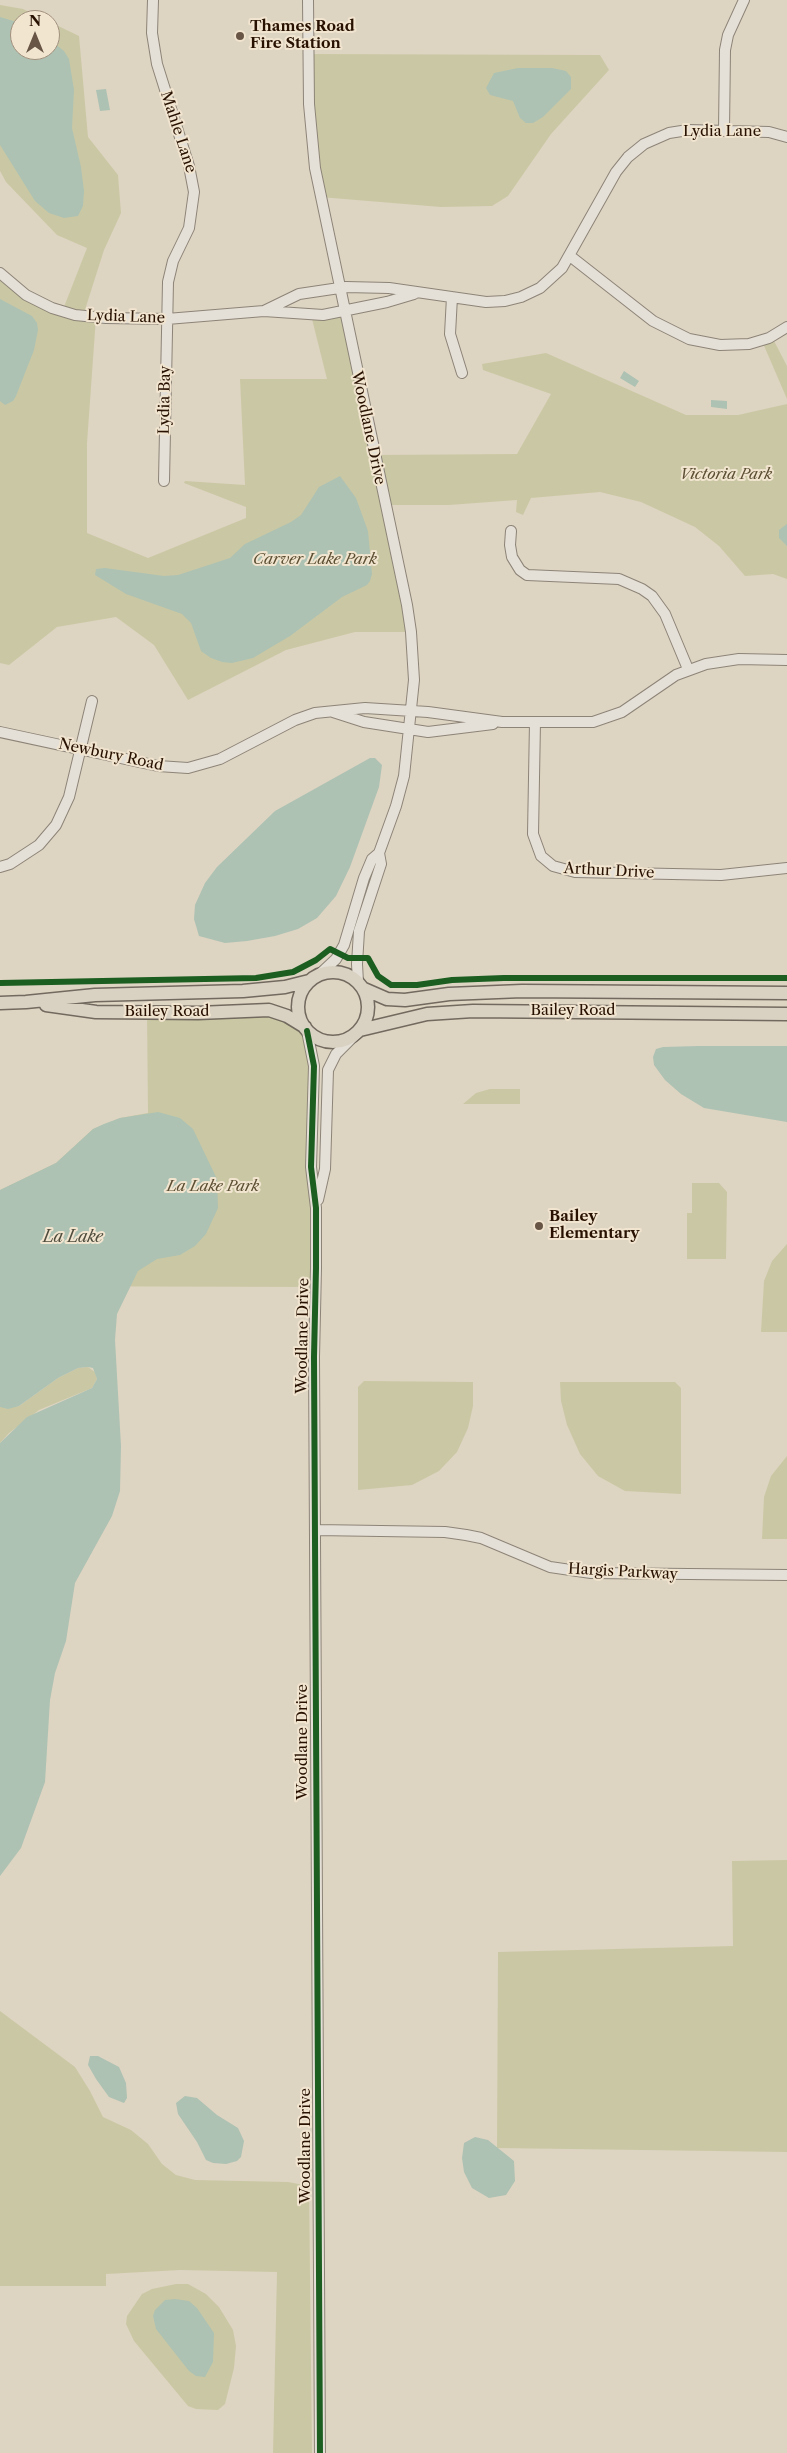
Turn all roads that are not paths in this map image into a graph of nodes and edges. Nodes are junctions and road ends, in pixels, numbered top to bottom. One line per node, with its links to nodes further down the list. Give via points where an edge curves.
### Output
1 (153, 0): 13 (street, Mahle Lane, via 152,33 156,64 190,166 194,192 190,224 169,275)
2 (308, 0): 8 (street, Woodlane Drive, via 311,138)
3 (744, 0): 4 (street, via 725,50)
4 (724, 130): 5 (street, Lydia Lane, via 771,132); 6 (street, Lydia Lane, via 674,132 635,151 614,175)
5 (787, 137)
6 (570, 256): 10 (street, Lydia Lane, via 554,277 525,296 492,303); 14 (street, via 650,319 689,339 720,345 749,344 767,339)
7 (0, 273): 13 (street, Lydia Lane, via 36,300 67,313 96,318)
8 (339, 287): 9 (street, Lydia Lane, via 384,287); 11 (street, Lydia Lane, via 295,295); 12 (street, Woodlane Drive)
9 (414, 293): 10 (street, Lydia Lane); 12 (street, Lydia Lane)
10 (452, 297): 15 (street, via 450,334)
11 (264, 311): 12 (street, Lydia Lane, via 311,315); 13 (street, Lydia Lane)
12 (344, 311): 21 (street, Woodlane Drive, via 407,604 414,660)
13 (166, 319): 16 (street, Lydia Bay)
14 (787, 327)
15 (462, 373)
16 (164, 481)
17 (511, 531): 19 (street, via 512,557 527,575 619,579 647,592 665,614)
18 (787, 660): 19 (street, Newbury Road, via 726,660)
19 (688, 669): 24 (street, Newbury Road, via 622,712 606,718 578,723)
20 (92, 701): 27 (street)
21 (412, 710): 22 (street, Newbury Road, via 365,708); 23 (street, Newbury Road); 25 (street, Woodlane Drive)
22 (330, 711): 25 (street, Newbury Road, via 364,722); 27 (street, Newbury Road, via 303,716 220,759 188,768 158,766)
23 (502, 722): 24 (street, Newbury Road); 25 (street, Newbury Road, via 440,732)
24 (535, 722): 30 (street, Arthur Drive, via 533,834 541,856 553,866 576,872 721,875)
25 (410, 730): 28 (street, Woodlane Drive, via 401,790)
26 (0, 732): 27 (street, Newbury Road)
27 (81, 749): 29 (street, via 69,797 56,825 39,845)
28 (379, 853): 31 (street, Woodlane Drive, via 372,859 364,878 344,945); 33 (street, Woodlane Drive, via 381,864 359,931 357,964)
29 (0, 867)
30 (787, 868)
31 (321, 974): 32 (main road); 33 (main road, via 341,972)
32 (309, 981): 35 (main road, Bailey Road, via 251,991 95,995); 38 (main road, via 299,1000 299,1014)
33 (361, 985): 34 (main road, Bailey Road, via 387,999 400,1000 522,991); 39 (main road, via 369,1006 365,1023)
34 (787, 993)
35 (26, 1002): 36 (main road, Bailey Road); 38 (main road, Bailey Road, via 96,1012 269,1010 287,1016)
36 (0, 1003)
37 (787, 1014): 39 (main road, Bailey Road, via 474,1011 420,1016)
38 (306, 1029): 39 (main road, via 332,1042 349,1039); 40 (street, Woodlane Drive, via 314,1066 312,1167)
39 (358, 1032): 40 (street, Woodlane Drive, via 336,1054 328,1070 325,1169)
40 (316, 1208): 41 (street, Woodlane Drive)
41 (316, 1530): 42 (street, Hargis Parkway, via 466,1534 550,1566 590,1574); 43 (street, Woodlane Drive)
42 (787, 1575)
43 (320, 2453)

